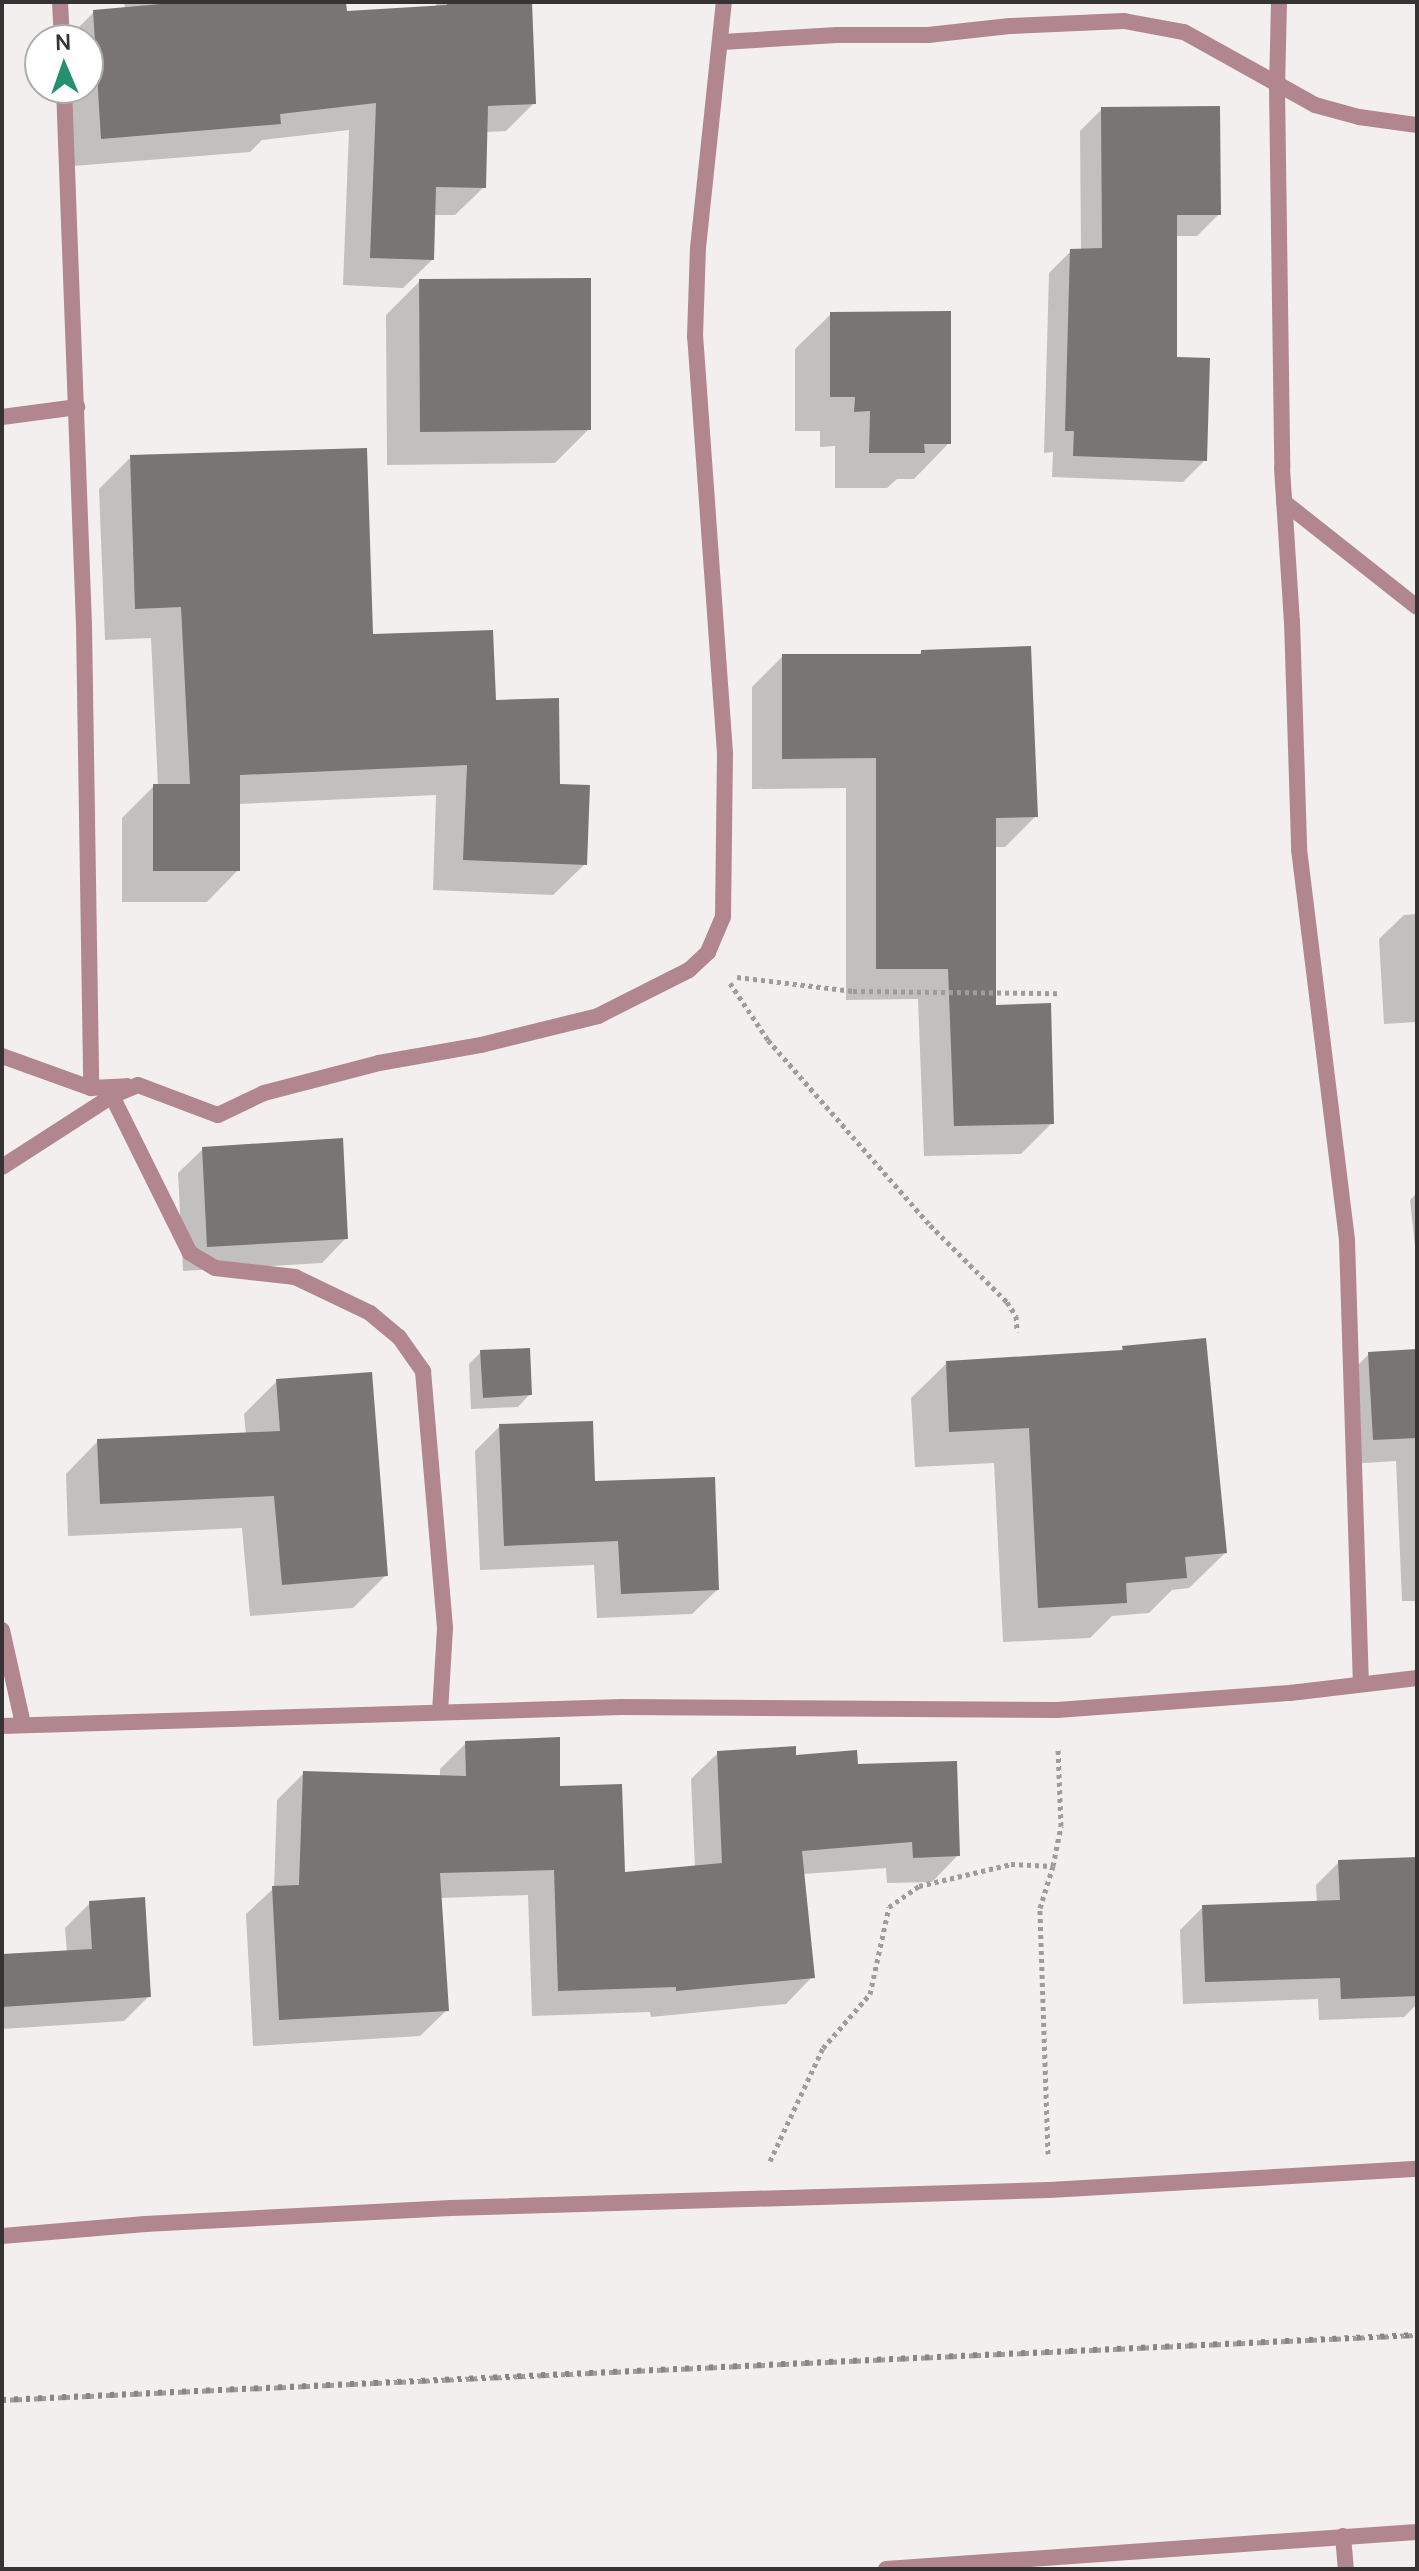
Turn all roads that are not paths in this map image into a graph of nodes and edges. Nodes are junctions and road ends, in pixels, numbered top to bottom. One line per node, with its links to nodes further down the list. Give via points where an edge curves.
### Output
1 (60, 2): 4 (street)
2 (724, 2): 5 (street)
3 (1279, 2): 6 (street)
4 (61, 24)
5 (722, 42): 6 (street, via 1124,21 1184,32); 14 (street, via 698,248 695,337 725,753 723,917 717,937 689,970 598,1016 264,1093 218,1115)
6 (1277, 87): 8 (street, via 1359,117); 11 (street)
7 (65, 104): 9 (street)
8 (1417, 125)
9 (77, 407): 10 (street); 15 (street)
10 (2, 417)
11 (1284, 502): 12 (street); 20 (street, via 1299,849 1347,1241)
12 (1417, 607)
13 (2, 1056): 15 (street)
14 (138, 1085): 15 (street); 16 (street)
15 (91, 1088)
16 (112, 1096): 17 (street); 21 (street, via 190,1253 215,1268 295,1277 331,1293 370,1313 399,1337 423,1371 445,1628)
17 (2, 1167)
18 (2, 1630): 22 (street)
19 (1417, 1678): 20 (street)
20 (1361, 1684): 21 (street, via 1057,1710 622,1707)
21 (440, 1712): 22 (street)
22 (23, 1724): 23 (street)
23 (2, 1726)
24 (1417, 2169): 25 (street, via 1049,2190 451,2208)
25 (2, 2236)
26 (1417, 2532): 27 (street)
27 (1343, 2536): 28 (street); 29 (street)
28 (886, 2569)
29 (1346, 2569)

